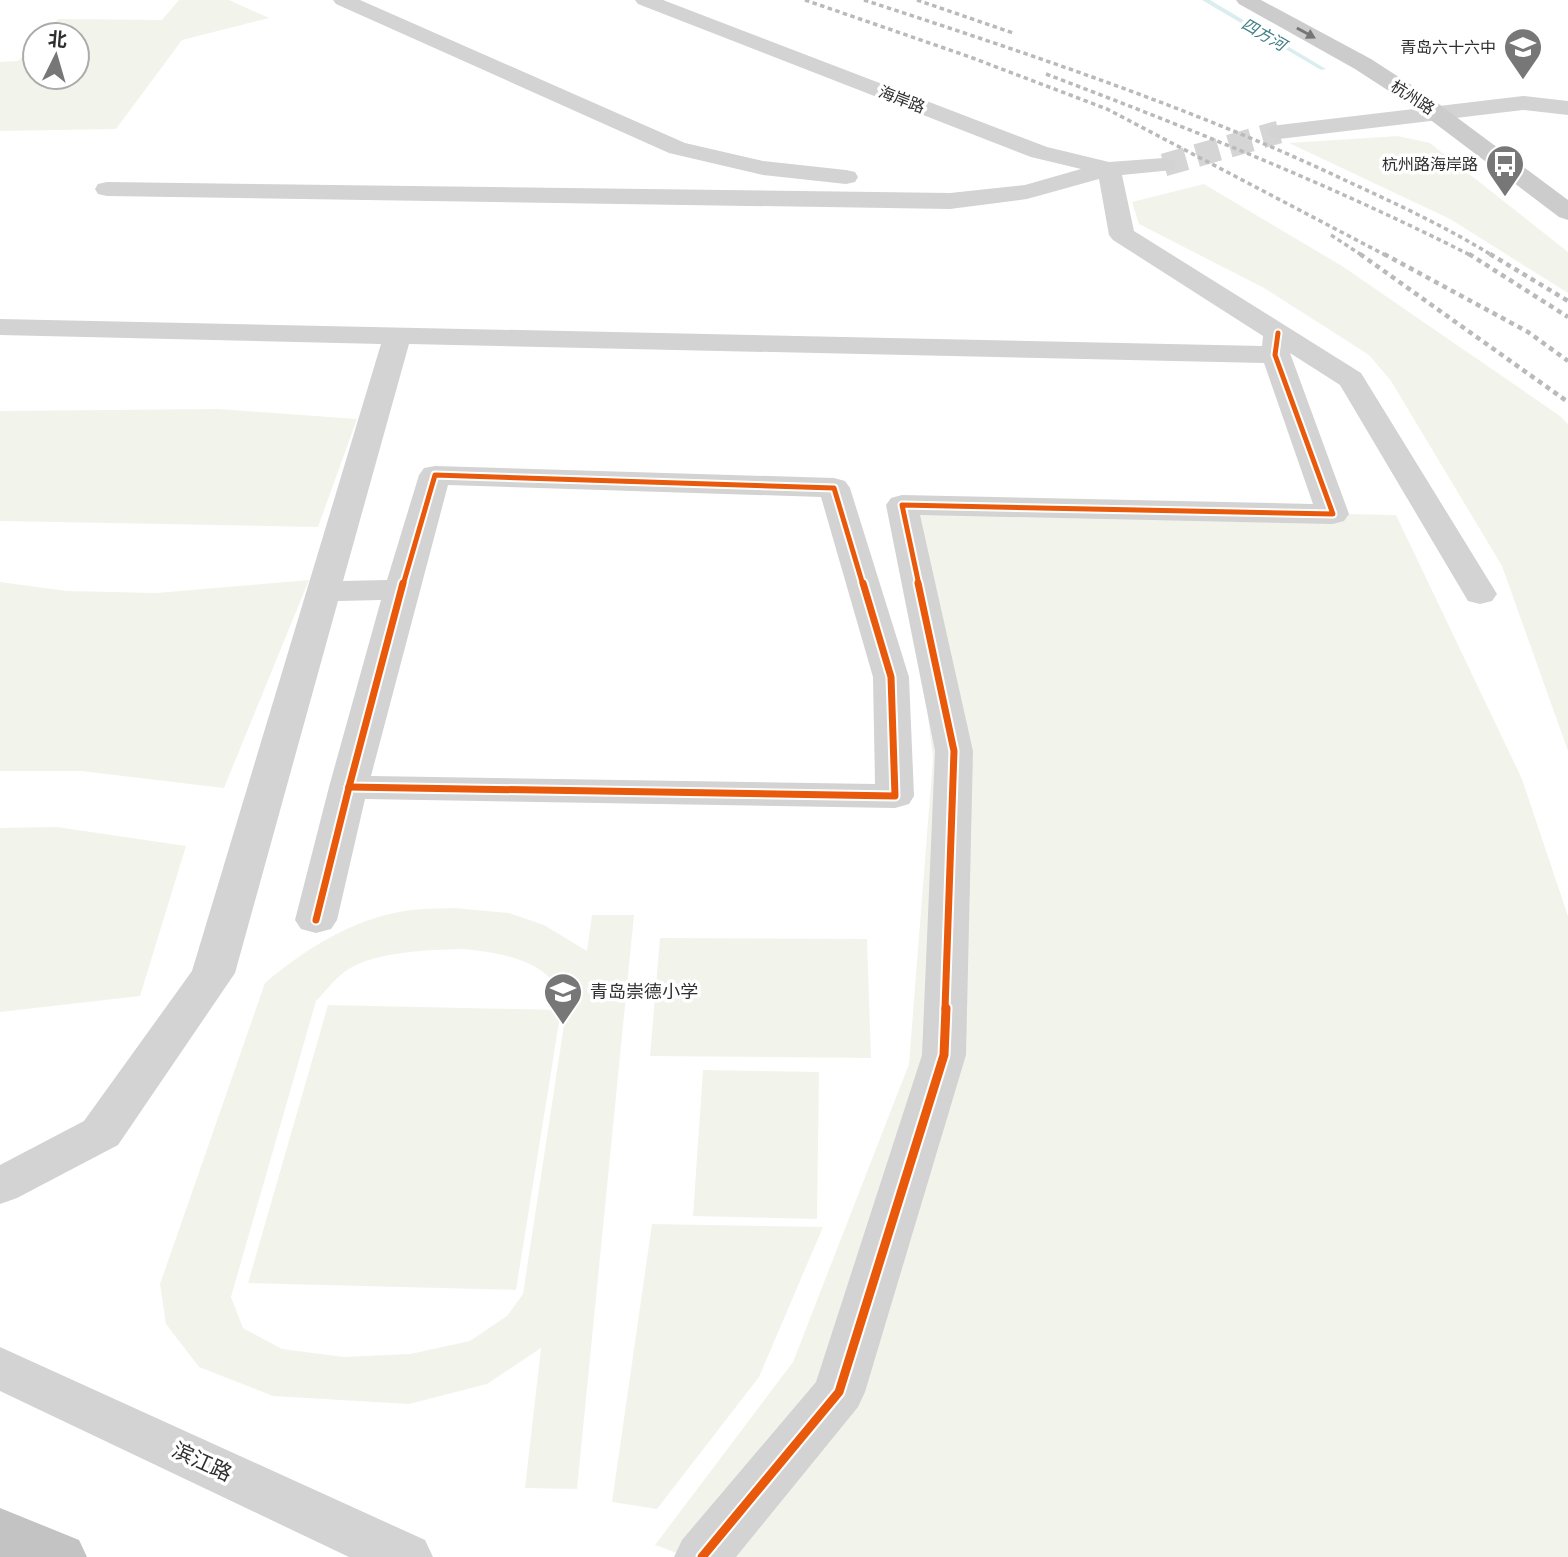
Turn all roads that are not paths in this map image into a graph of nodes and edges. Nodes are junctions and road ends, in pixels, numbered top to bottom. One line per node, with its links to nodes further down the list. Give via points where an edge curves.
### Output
1 (343, 0): 12 (street, via 677,148 818,175)
2 (645, 0): 11 (street, 海岸路, via 1039,152)
3 (1246, 0): 7 (main road, 杭州路, one-way to 7, via 1363,64)
4 (1281, 0): 6 (main road, 杭州路)
5 (1568, 108): 6 (street, via 1523,103)
6 (1471, 110): 7 (street); 8 (main road, 杭州路)
7 (1439, 114): 9 (street); 14 (main road, 杭州路)
8 (1497, 129)
9 (1279, 132)
10 (1164, 165): 11 (street, 海岸路)
11 (1109, 169): 12 (street); 17 (street, via 1122,235)
12 (1072, 178): 13 (street, via 1027,192 950,201)
13 (107, 189)
14 (1568, 212)
15 (0, 327): 16 (street)
16 (397, 336): 17 (street); 18 (street)
17 (1277, 344): 20 (street, via 1351,379); 28 (street, via 1333,514 902,505 954,751 944,1055 839,1392)
18 (324, 590): 19 (street); 23 (street, via 214,973 101,1133)
19 (400, 590): 21 (street); 21 (street, via 435,475 834,488 891,677 895,796)
20 (1480, 594)
21 (348, 787): 22 (street)
22 (316, 920)
23 (0, 1186)
24 (0, 1367): 27 (street, 滨江路)
25 (0, 1532): 26 (highway)
26 (60, 1557)
27 (405, 1557)
28 (702, 1557)

